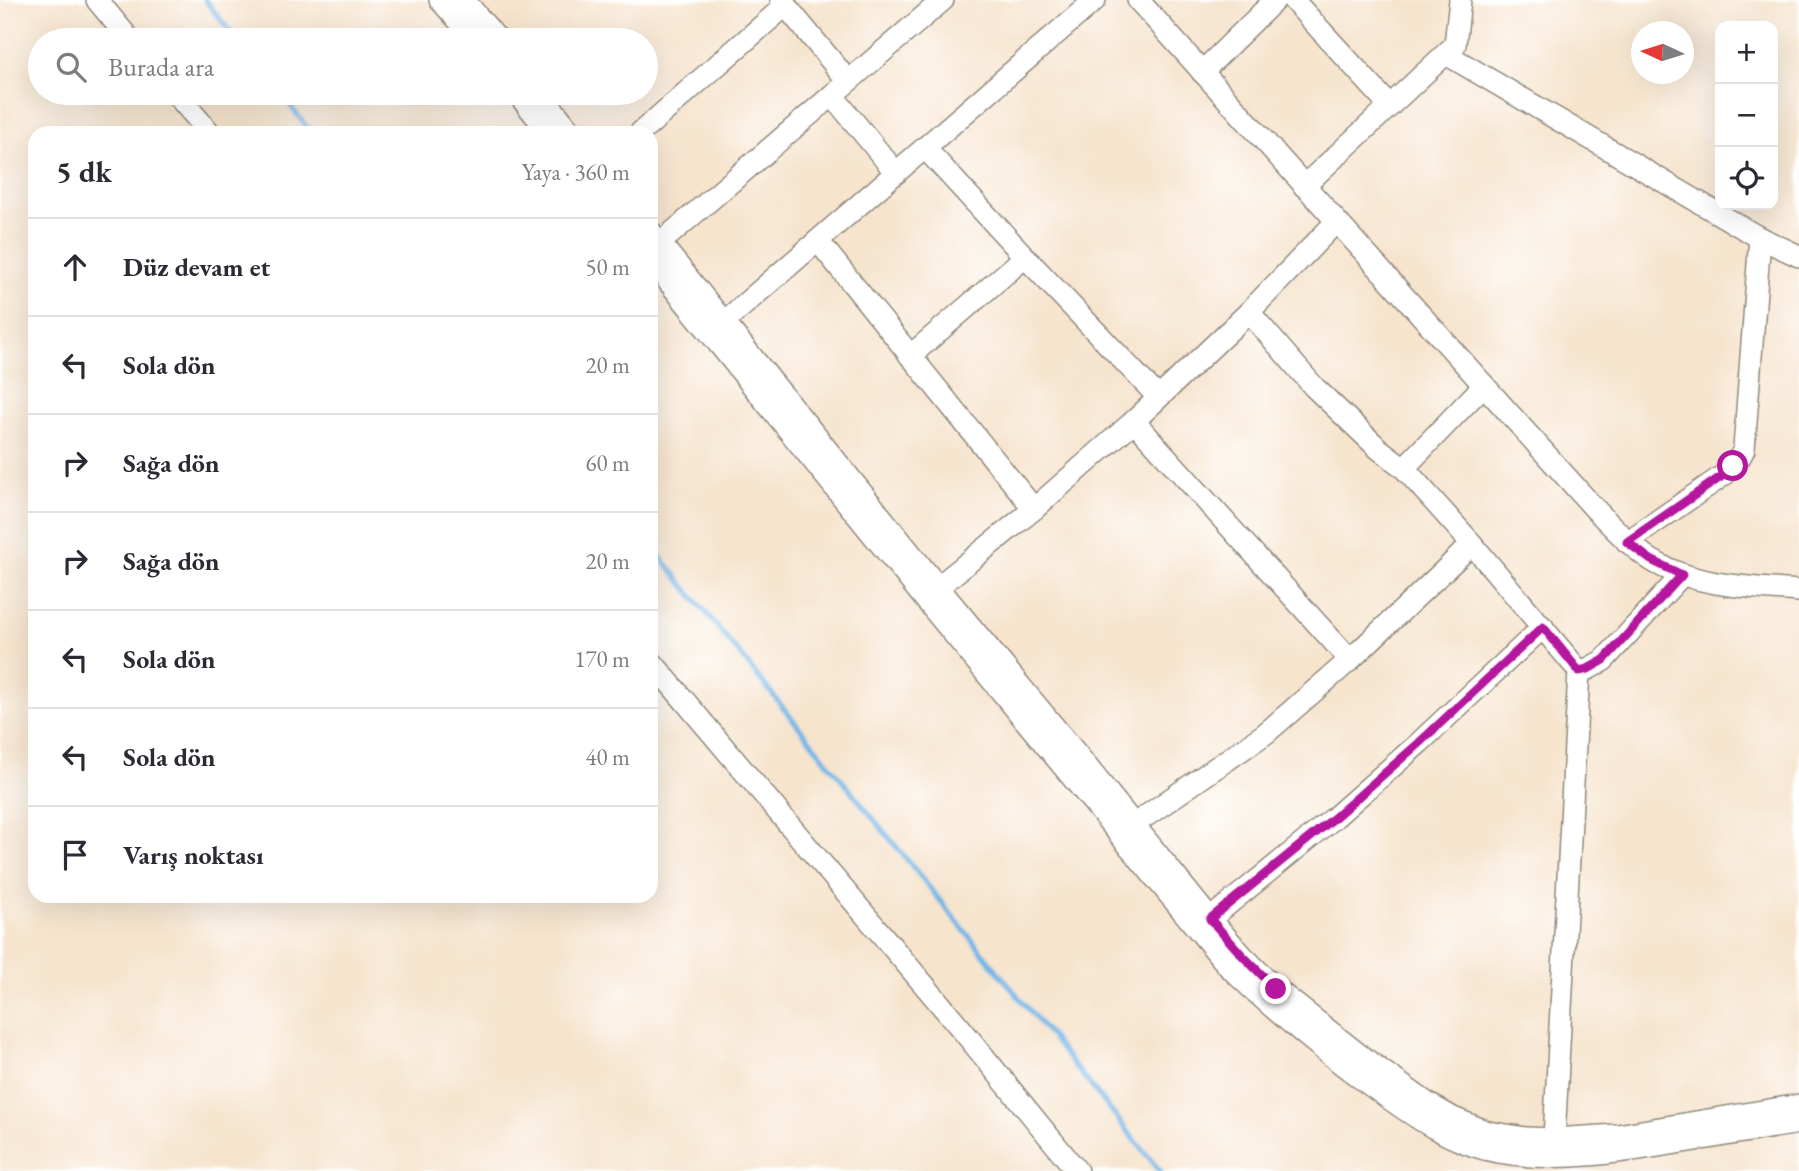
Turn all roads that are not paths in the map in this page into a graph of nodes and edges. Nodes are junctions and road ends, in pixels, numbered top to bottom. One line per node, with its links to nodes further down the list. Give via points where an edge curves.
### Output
1 (97, 0): 11 (street)
2 (440, 0): 12 (street)
3 (464, 0): 13 (street)
4 (943, 0): 16 (street)
5 (1095, 0): 25 (street)
6 (1138, 0): 15 (street)
7 (1275, 0): 15 (street)
8 (1293, 0): 20 (street)
9 (1460, 0): 14 (street, via 1455,45)
10 (783, 3): 16 (street); 24 (street)
11 (120, 28)
12 (465, 28)
13 (488, 28)
14 (1446, 54): 20 (street); 29 (street)
15 (1202, 72): 27 (street)
16 (840, 88): 26 (street); 31 (street)
17 (186, 105): 21 (street)
18 (527, 105): 22 (street)
19 (550, 105): 23 (street)
20 (1390, 106): 27 (street)
21 (204, 126)
22 (544, 126)
23 (566, 126)
24 (648, 126)
25 (925, 148): 26 (street); 35 (street)
26 (896, 173): 30 (street)
27 (1304, 186): 28 (street)
28 (1336, 222): 36 (street); 39 (street)
29 (1760, 238): 34 (street); 44 (street, via 1744,449 1725,474)
30 (818, 241): 37 (street); 38 (street)
31 (658, 242)
32 (658, 249): 37 (street)
33 (658, 250): 48 (street)
34 (1799, 256)
35 (1024, 257): 38 (street); 40 (street)
36 (1248, 312): 40 (street); 42 (street, via 1314,387)
37 (724, 322): 48 (street)
38 (910, 356): 43 (street)
39 (1484, 385): 42 (street); 44 (street)
40 (1158, 397): 41 (street)
41 (1134, 421): 43 (street); 50 (street)
42 (1404, 468): 45 (street)
43 (1034, 509): 48 (street)
44 (1627, 542): 46 (street)
45 (1472, 544): 49 (street); 50 (street)
46 (1682, 575): 47 (street); 52 (street, via 1604,660)
47 (1799, 591)
48 (931, 593): 53 (street, via 1076,753); 56 (street, via 1229,967 1274,1010 1417,1118 1485,1149 1554,1156 1630,1151)
49 (1543, 627): 52 (street); 54 (street, via 1344,809)
50 (1350, 660): 53 (street, via 1266,733)
51 (658, 669): 58 (street)
52 (1579, 671): 57 (street)
53 (1133, 825): 54 (street)
54 (1210, 919): 57 (street, via 1276,989 1427,1103 1488,1132)
55 (1799, 1105): 57 (street, via 1617,1135)
56 (1799, 1123)
57 (1554, 1139)
58 (1077, 1171)

